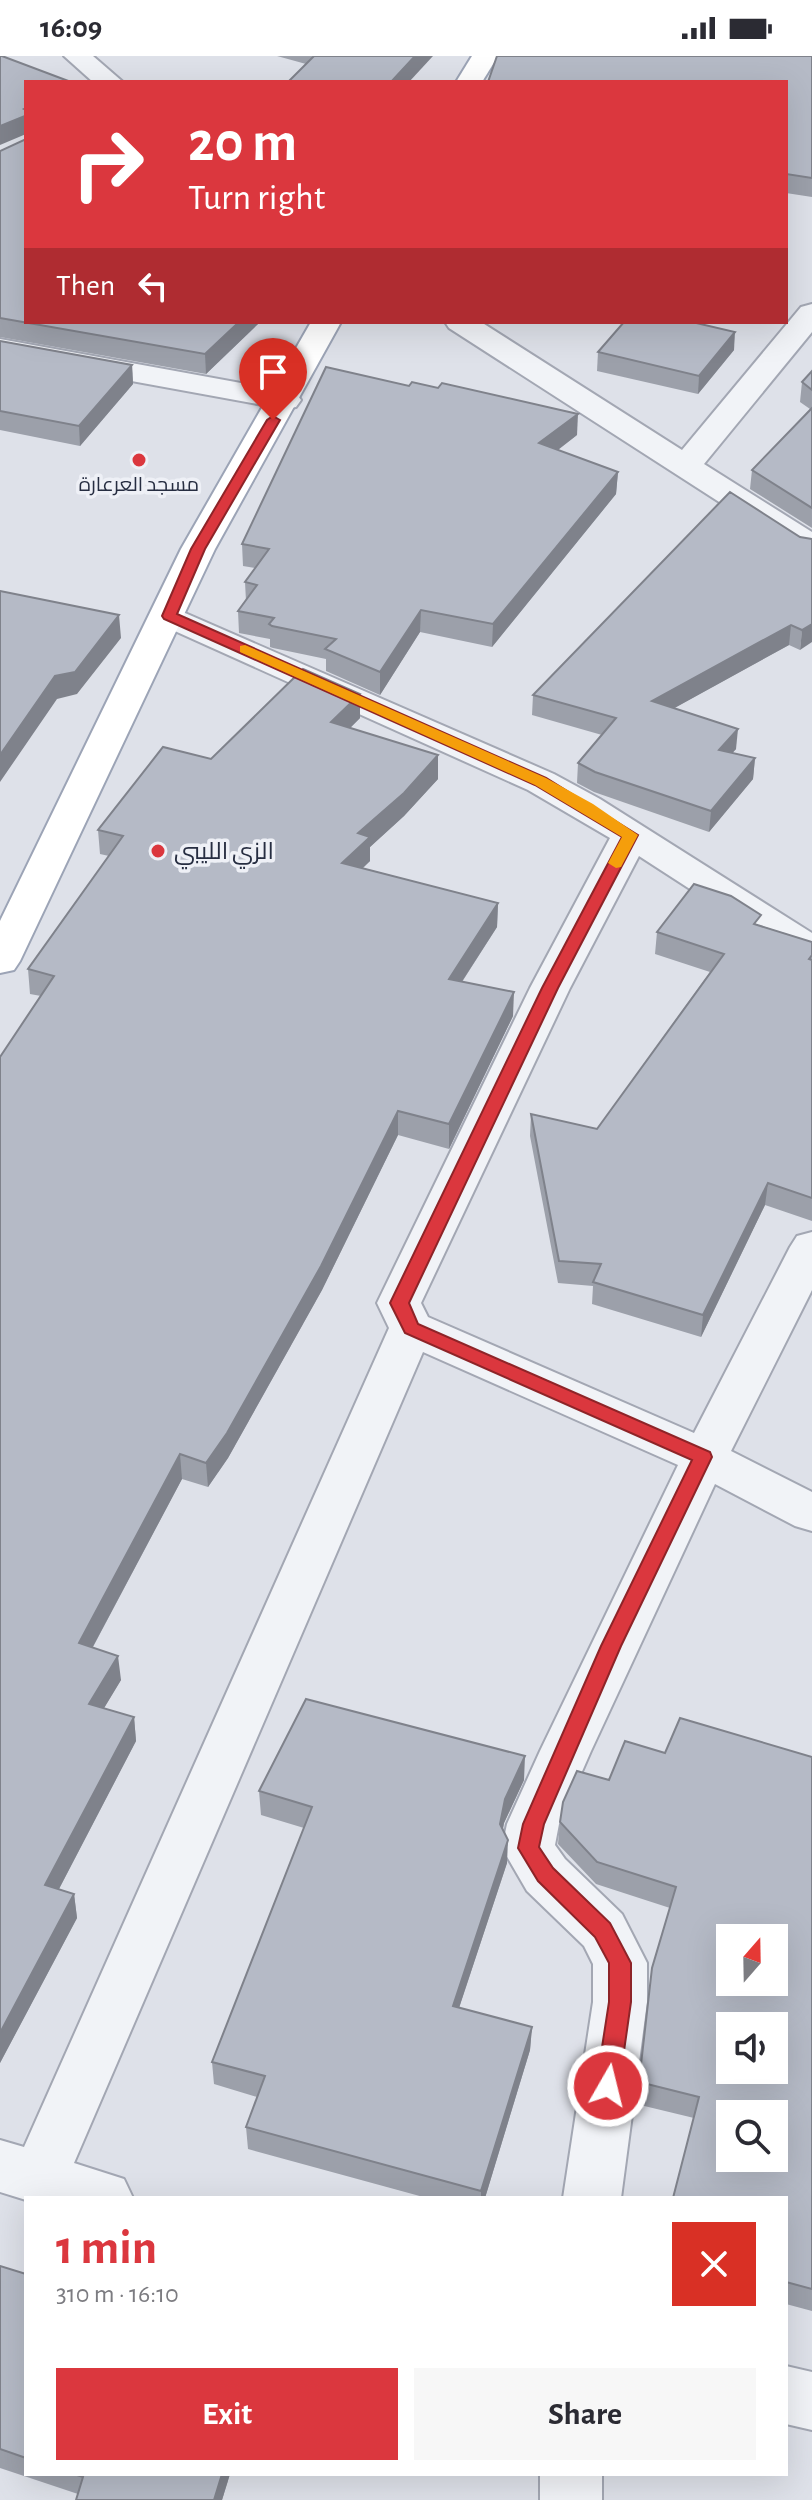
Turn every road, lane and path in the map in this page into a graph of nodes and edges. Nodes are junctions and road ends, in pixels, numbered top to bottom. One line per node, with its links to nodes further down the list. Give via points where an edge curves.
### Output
1 (77, 56): 3 (street)
2 (485, 56): 4 (main road)
3 (107, 80)
4 (470, 80)
5 (812, 313): 10 (street)
6 (325, 324): 9 (main road)
7 (463, 324): 10 (street)
8 (0, 348): 9 (street)
9 (285, 400): 12 (main road, via 198,549)
10 (686, 465): 11 (street)
11 (812, 547)
12 (169, 616): 13 (street, via 541,782); 15 (main road)
13 (631, 835): 14 (street); 17 (street, via 550,988 399,1303)
14 (812, 950)
15 (0, 961)
16 (812, 1247): 18 (street)
17 (411, 1328): 18 (street); 20 (street)
18 (703, 1457): 19 (street); 22 (street, via 611,1646 533,1824 528,1848 546,1875 603,1930 620,1963 620,2002)
19 (812, 1513)
20 (19, 2172): 21 (street)
21 (97, 2196)
22 (592, 2196)
23 (788, 2395): 24 (street)
24 (812, 2401)
25 (571, 2476): 26 (street)
26 (571, 2500)

